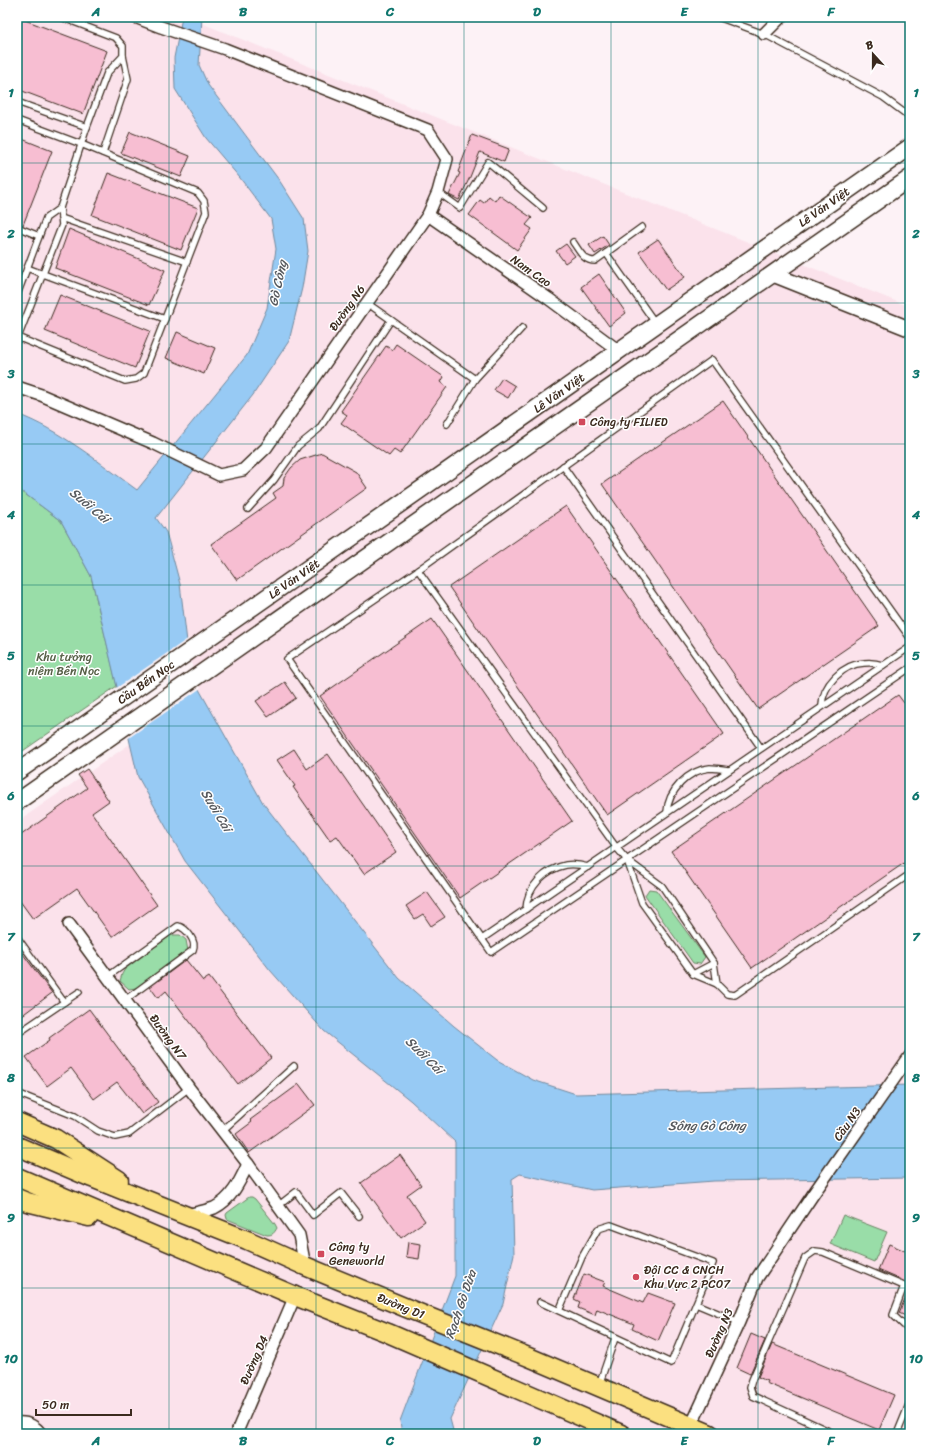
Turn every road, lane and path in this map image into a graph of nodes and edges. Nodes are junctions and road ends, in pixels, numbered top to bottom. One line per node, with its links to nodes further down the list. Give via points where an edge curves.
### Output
1 (61, 17): 6 (lane, via 116,38 123,46)
2 (135, 17): 15 (street, Đường N6, via 225,49 428,130 447,159)
3 (718, 17): 5 (lane)
4 (781, 17): 5 (street)
5 (764, 34): 8 (lane, via 883,97)
6 (123, 56): 10 (lane, via 107,73); 13 (lane, via 128,79)
7 (17, 102): 10 (lane)
8 (910, 117)
9 (17, 120): 11 (lane)
10 (87, 128): 11 (lane)
11 (81, 144): 13 (lane); 16 (lane)
12 (910, 147): 33 (main road, Lê Văn Việt)
13 (103, 153): 25 (lane, via 198,194 204,201 206,212)
14 (910, 178): 28 (main road, Lê Văn Việt)
15 (438, 192): 17 (lane, via 460,208 488,162); 18 (street, Đường N6)
16 (60, 208): 19 (lane); 22 (lane, via 46,218)
17 (543, 208)
18 (428, 215): 30 (street, Đường N6); 37 (street, Nam Cao, via 549,299)
19 (61, 218): 25 (lane); 27 (lane, via 62,225)
20 (17, 227): 22 (lane)
21 (642, 227): 24 (lane)
22 (40, 236): 26 (lane)
23 (573, 242): 24 (lane, via 588,260 595,260)
24 (606, 253): 33 (lane)
25 (187, 262): 31 (lane)
26 (27, 268): 27 (lane); 29 (lane)
27 (43, 273): 31 (lane); 36 (lane)
28 (772, 274): 35 (street); 38 (main road, Lê Văn Việt)
29 (17, 295)
30 (367, 303): 32 (lane); 40 (street, Đường N6, via 266,448 243,470 219,475 153,443)
31 (165, 319): 36 (lane, via 144,373 136,379 126,381)
32 (391, 320): 39 (lane); 43 (lane, via 319,429 298,446 274,480)
33 (656, 325): 37 (main road, Lê Văn Việt)
34 (522, 328): 39 (lane)
35 (910, 330)
36 (17, 338)
37 (618, 351): 38 (main road); 45 (main road, Lê Văn Việt)
38 (642, 365): 48 (main road, Lê Văn Việt)
39 (475, 379): 41 (lane)
40 (17, 387)
41 (447, 424)
42 (563, 466): 44 (lane); 46 (lane, via 712,360); 52 (lane)
43 (248, 509)
44 (418, 570): 57 (lane); 64 (lane, via 287,659)
45 (208, 638): 54 (main road, Cầu Bến Nọc)
46 (910, 638)
47 (910, 647): 49 (lane)
48 (222, 659): 55 (main road, Cầu Bến Nọc)
49 (883, 665): 51 (lane); 51 (lane, via 863,663 844,670 834,678 826,690)
50 (910, 668): 58 (lane)
51 (822, 706): 52 (lane)
52 (761, 748): 53 (lane)
53 (729, 770): 56 (lane); 56 (lane, via 708,768 689,776 671,796)
54 (17, 772)
55 (17, 802)
56 (667, 812): 57 (lane)
57 (616, 847): 58 (lane); 59 (lane)
58 (627, 860): 64 (lane, via 491,952); 65 (lane, via 662,886); 66 (lane, via 642,903)
59 (588, 867): 61 (lane); 61 (lane, via 567,865 548,872 538,880 530,892)
60 (910, 874): 68 (lane, via 735,995 727,994)
61 (526, 909): 64 (lane)
62 (69, 924): 67 (street, Đường N7)
63 (17, 937): 71 (lane)
64 (482, 939)
65 (714, 963): 66 (lane); 68 (lane)
66 (694, 974): 68 (lane)
67 (107, 977): 70 (street, Đường N7); 70 (lane, via 178,926 183,927 194,945 193,950)
68 (717, 984)
69 (79, 992): 71 (lane)
70 (125, 1000): 75 (street, Đường N7)
71 (64, 1002): 72 (lane)
72 (17, 1034)
73 (910, 1056): 82 (street, Cầu N3)
74 (294, 1066): 78 (lane)
75 (189, 1088): 76 (lane, via 130,1134 115,1136 98,1131 75,1116); 78 (street, Đường N7)
76 (17, 1093)
77 (17, 1122): 84 (main road, via 56,1139)
78 (222, 1131): 80 (street, Đường N7)
79 (17, 1146): 84 (main road, Đường D1)
80 (248, 1164): 85 (street, Đường N7); 86 (street, via 228,1198 214,1208)
81 (17, 1177): 88 (main road)
82 (814, 1194): 94 (street, Đường N3, via 757,1278)
83 (17, 1198): 88 (main road)
84 (150, 1200): 86 (main road, Đường D1)
85 (278, 1206): 87 (lane, via 296,1192 314,1215 341,1193); 89 (street, Đường N7, via 299,1235)
86 (185, 1216): 89 (main road, Đường D1)
87 (359, 1216)
88 (140, 1230): 90 (main road)
89 (305, 1266): 97 (main road, Đường D1)
90 (295, 1296): 98 (main road, via 359,1322 386,1338); 103 (street, Đường D4)
91 (540, 1302): 93 (lane)
92 (696, 1304): 93 (lane, via 713,1263 611,1225 598,1229 582,1256); 94 (lane); 96 (lane, via 671,1363)
93 (559, 1311): 96 (lane)
94 (739, 1322): 101 (street, Đường N3)
95 (910, 1331): 107 (lane, via 893,1315 904,1286 823,1252 815,1251 806,1258 750,1387 753,1396)
96 (615, 1338): 97 (lane)
97 (598, 1387): 101 (main road, Đường D1)
98 (512, 1393): 104 (main road); 105 (main road)
99 (910, 1402): 108 (lane)
100 (17, 1423): 102 (street, via 28,1424)
101 (691, 1426): 106 (main road, Đường D1)
102 (40, 1434)
103 (236, 1434)
104 (595, 1434)
105 (620, 1434)
106 (710, 1434)
107 (835, 1434)
108 (897, 1434)

